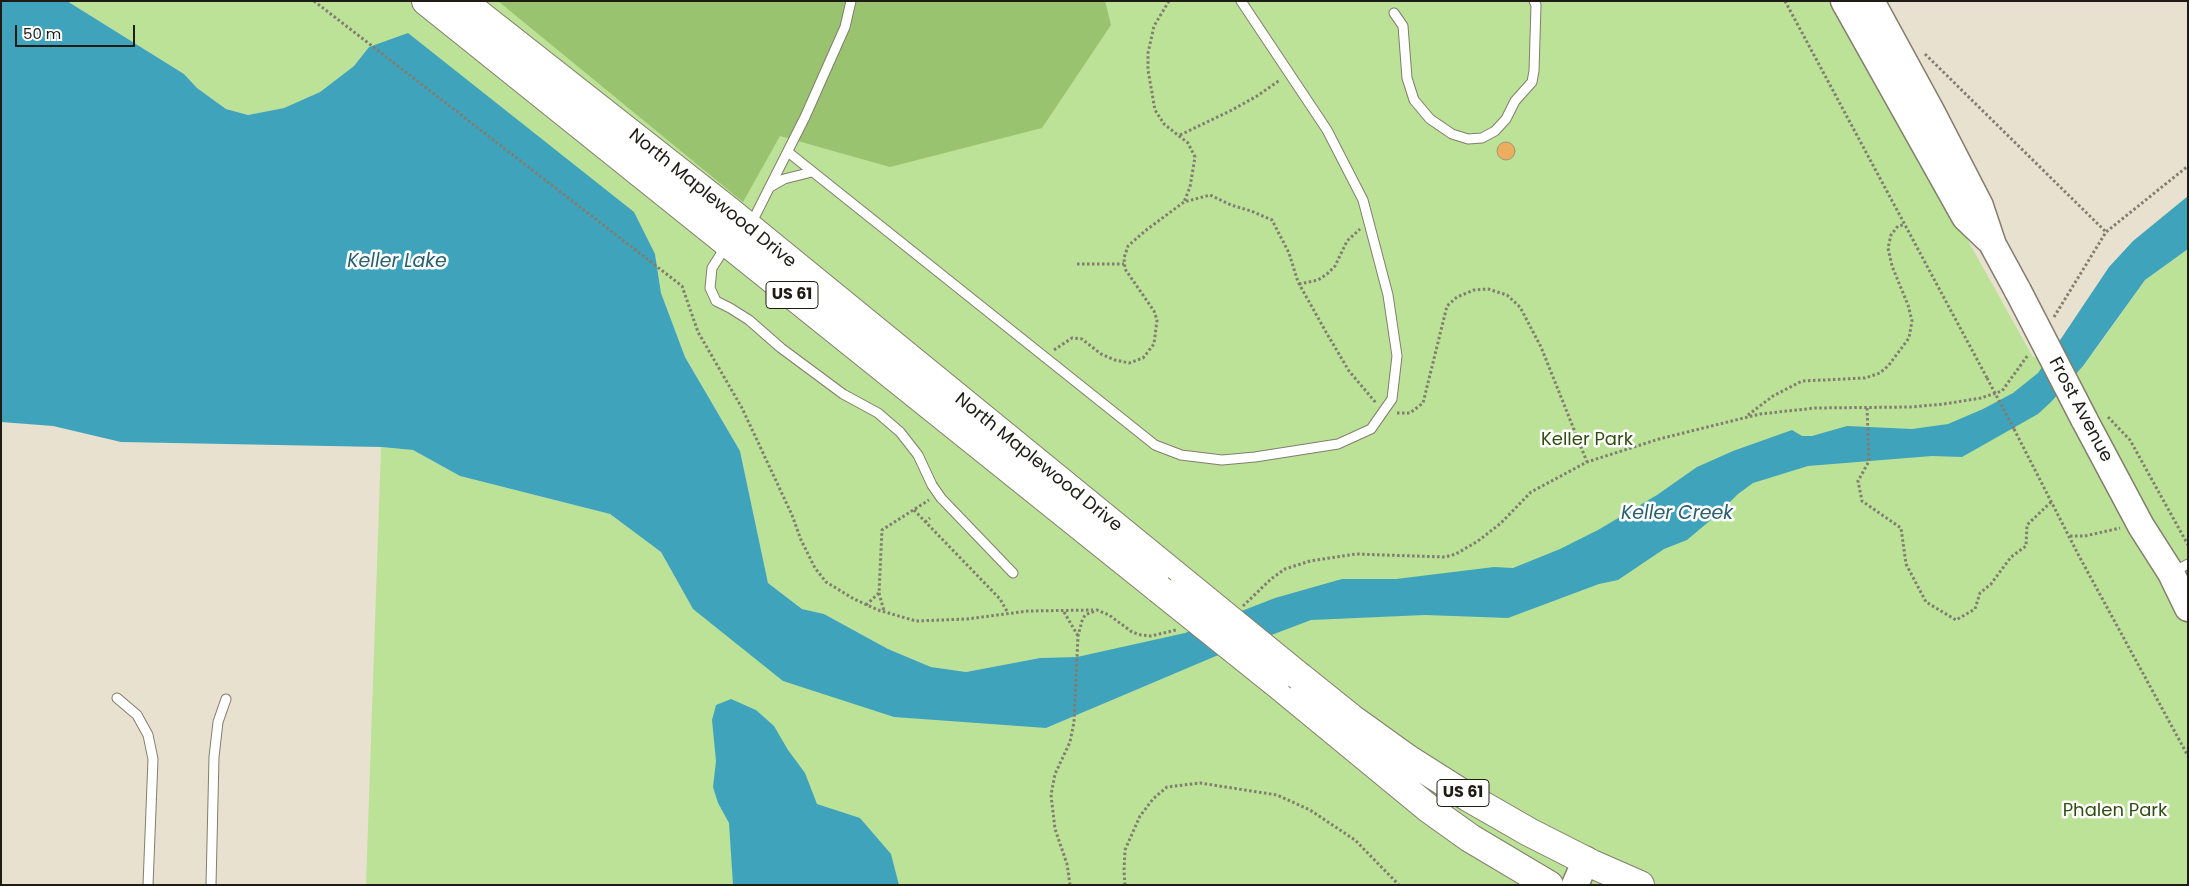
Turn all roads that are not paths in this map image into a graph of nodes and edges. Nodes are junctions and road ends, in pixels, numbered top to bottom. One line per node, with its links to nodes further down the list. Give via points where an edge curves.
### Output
1 (426, 1): 13 (main road, North Maplewood Drive / US 61)
2 (462, 1): 12 (main road, North Maplewood Drive / US 61)
3 (851, 1): 9 (lane, via 845,27)
4 (1242, 1): 10 (lane, via 1327,130 1363,200 1388,295 1396,356 1392,398 1371,429 1338,444 1222,460 1181,455 1154,445)
5 (1534, 1): 8 (lane, via 1532,82 1515,101 1496,132 1482,138 1468,139 1452,134 1430,118 1414,100 1406,78 1403,26)
6 (1844, 1): 14 (street, Frost Avenue, via 1965,217)
7 (1871, 1): 14 (street, Frost Avenue, via 1980,206)
8 (1394, 13)
9 (788, 152): 10 (lane); 11 (lane)
10 (812, 172): 11 (lane, via 784,179)
11 (770, 187): 12 (lane)
12 (749, 227): 17 (main road, North Maplewood Drive / US 61)
13 (728, 244): 15 (lane, via 712,268 710,288 716,301 749,320 781,348 844,394 878,413 900,432 918,454 938,494); 17 (main road, North Maplewood Drive / US 61)
14 (1993, 244): 16 (street, Frost Avenue, bridge, via 2094,416 2141,526)
15 (1013, 573)
16 (2182, 574): 18 (street, Frost Avenue)
17 (1172, 586): 19 (main road, North Maplewood Drive / US 61, bridge)
18 (2188, 608)
19 (1288, 680): 22 (main road, North Maplewood Drive / US 61, via 1468,797 1529,832); 25 (main road, North Maplewood Drive / US 61, via 1428,808)
20 (117, 698): 23 (lane, via 138,715 148,735 153,759)
21 (226, 699): 24 (lane, via 218,722 214,757)
22 (1581, 873): 26 (main road, North Maplewood Drive / US 61)
23 (148, 885)
24 (211, 885)
25 (1549, 885)
26 (1640, 885)

